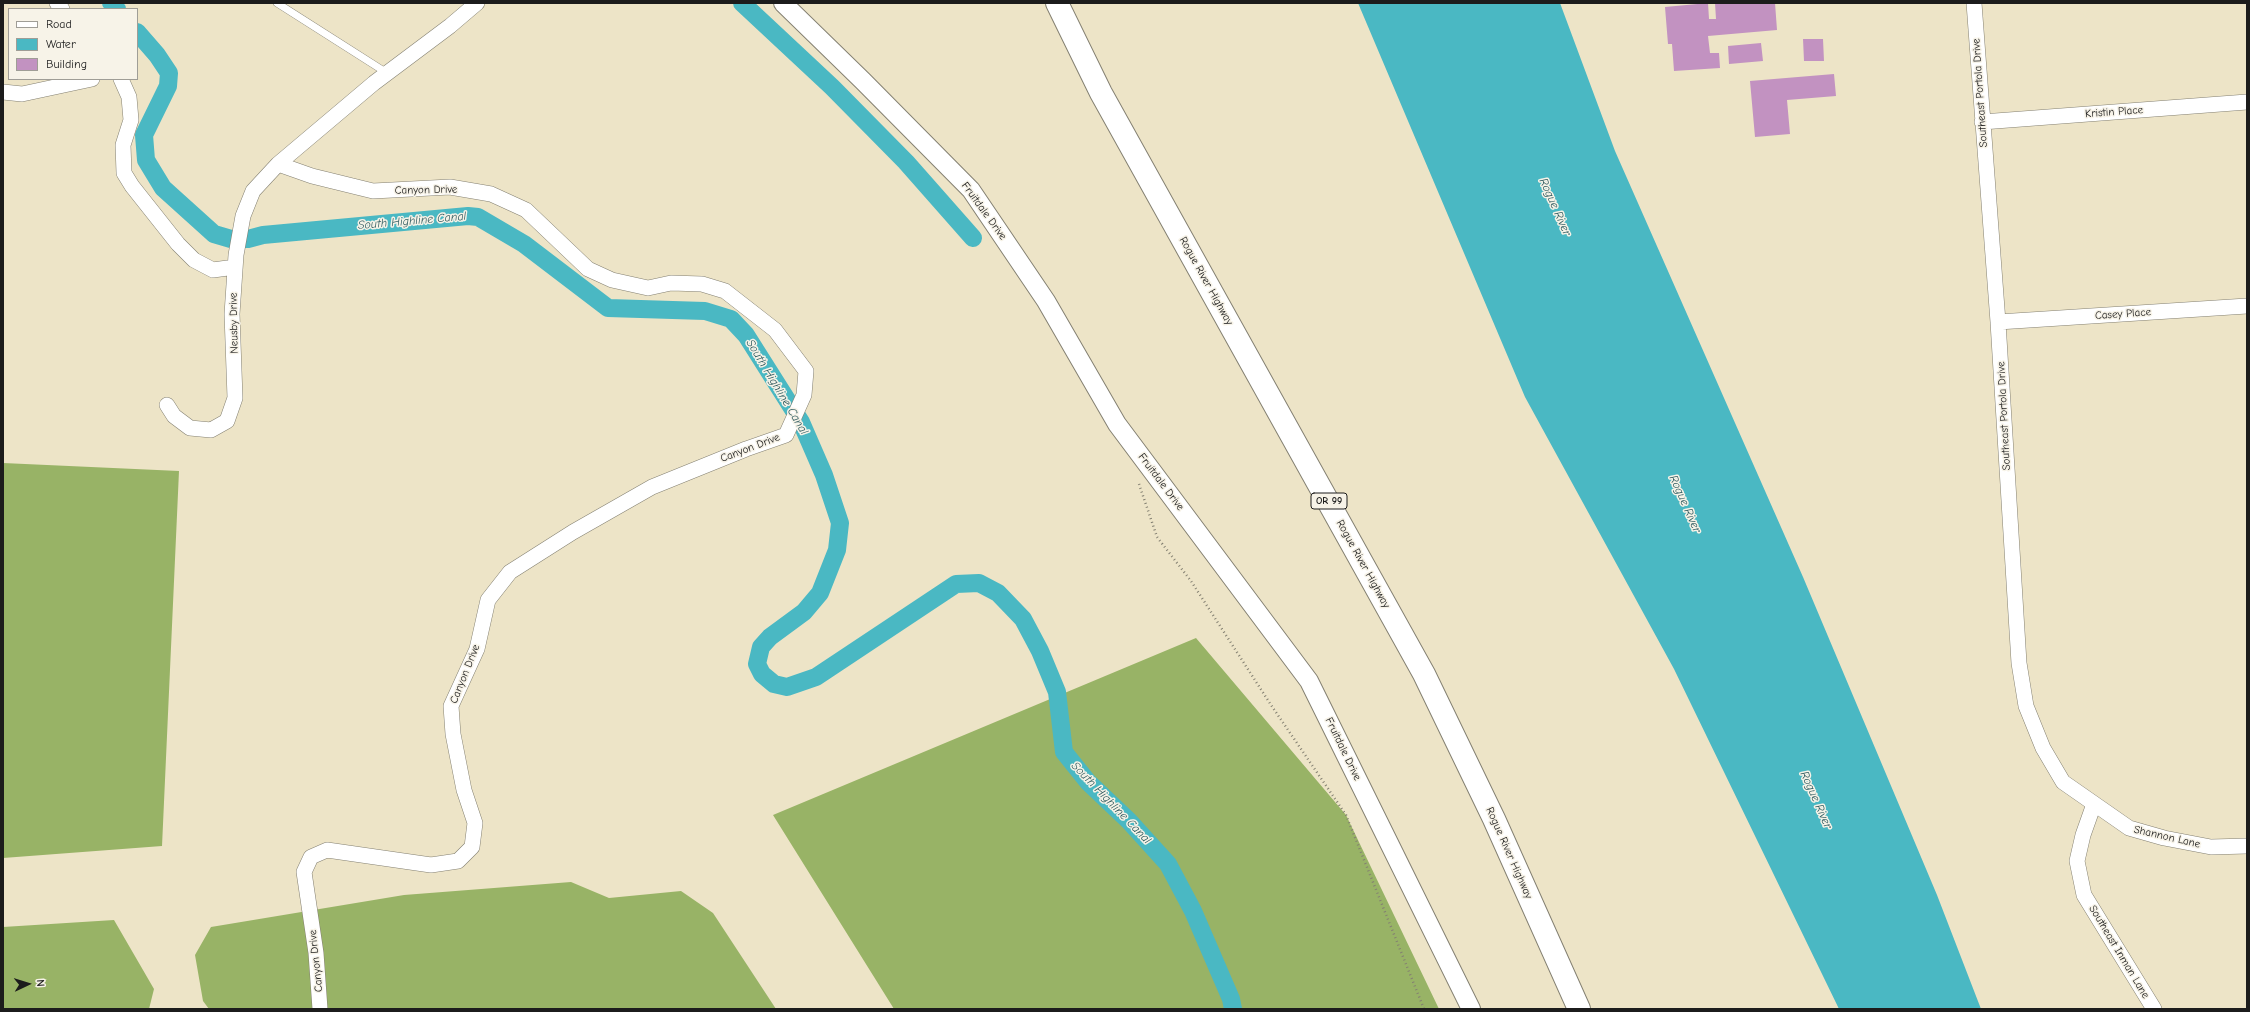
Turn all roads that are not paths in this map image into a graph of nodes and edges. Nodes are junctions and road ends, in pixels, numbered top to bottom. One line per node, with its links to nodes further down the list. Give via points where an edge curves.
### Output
1 (277, 3): 6 (lane)
2 (477, 3): 6 (street)
3 (783, 3): 20 (street, Fruitdale Drive, via 970,190 1046,301 1118,424 1309,681)
4 (1057, 3): 21 (main road, Rogue River Highway / OR 99, via 1101,93 1424,674 1494,819)
5 (1974, 3): 11 (street, Southeast Portola Drive)
6 (387, 73): 12 (street)
7 (87, 80): 9 (street, via 22,94)
8 (121, 80): 13 (street, via 129,97 131,120 123,145 124,173 178,244 194,260 213,270)
9 (3, 92)
10 (2247, 102): 11 (street, Kristin Place)
11 (1982, 122): 15 (street, Southeast Portola Drive)
12 (278, 164): 13 (street, Neusby Drive, via 253,191 243,216); 19 (street, Canyon Drive, via 312,176 373,191 450,187 491,194 526,210 588,269 612,280 648,288 671,283 702,284 725,291 775,330 806,371 804,395 786,435 652,487 510,572 488,600 477,649 451,706 453,734 464,790 475,823 472,847 458,861 431,865 327,850 311,857 304,872 316,953)
13 (235, 267): 16 (street, Neusby Drive, via 232,314 235,398 227,421 210,430 190,428 174,416)
14 (2247, 306): 15 (street, Casey Place)
15 (1998, 322): 17 (street, Southeast Portola Drive, via 2019,663 2026,706 2042,748 2063,782)
16 (167, 405)
17 (2094, 804): 18 (street, Shannon Lane, via 2129,828 2164,838 2212,847); 22 (street, Southeast Inman Lane, via 2077,861 2084,895)
18 (2247, 846)
19 (320, 1009)
20 (1472, 1009)
21 (1579, 1009)
22 (2154, 1009)

